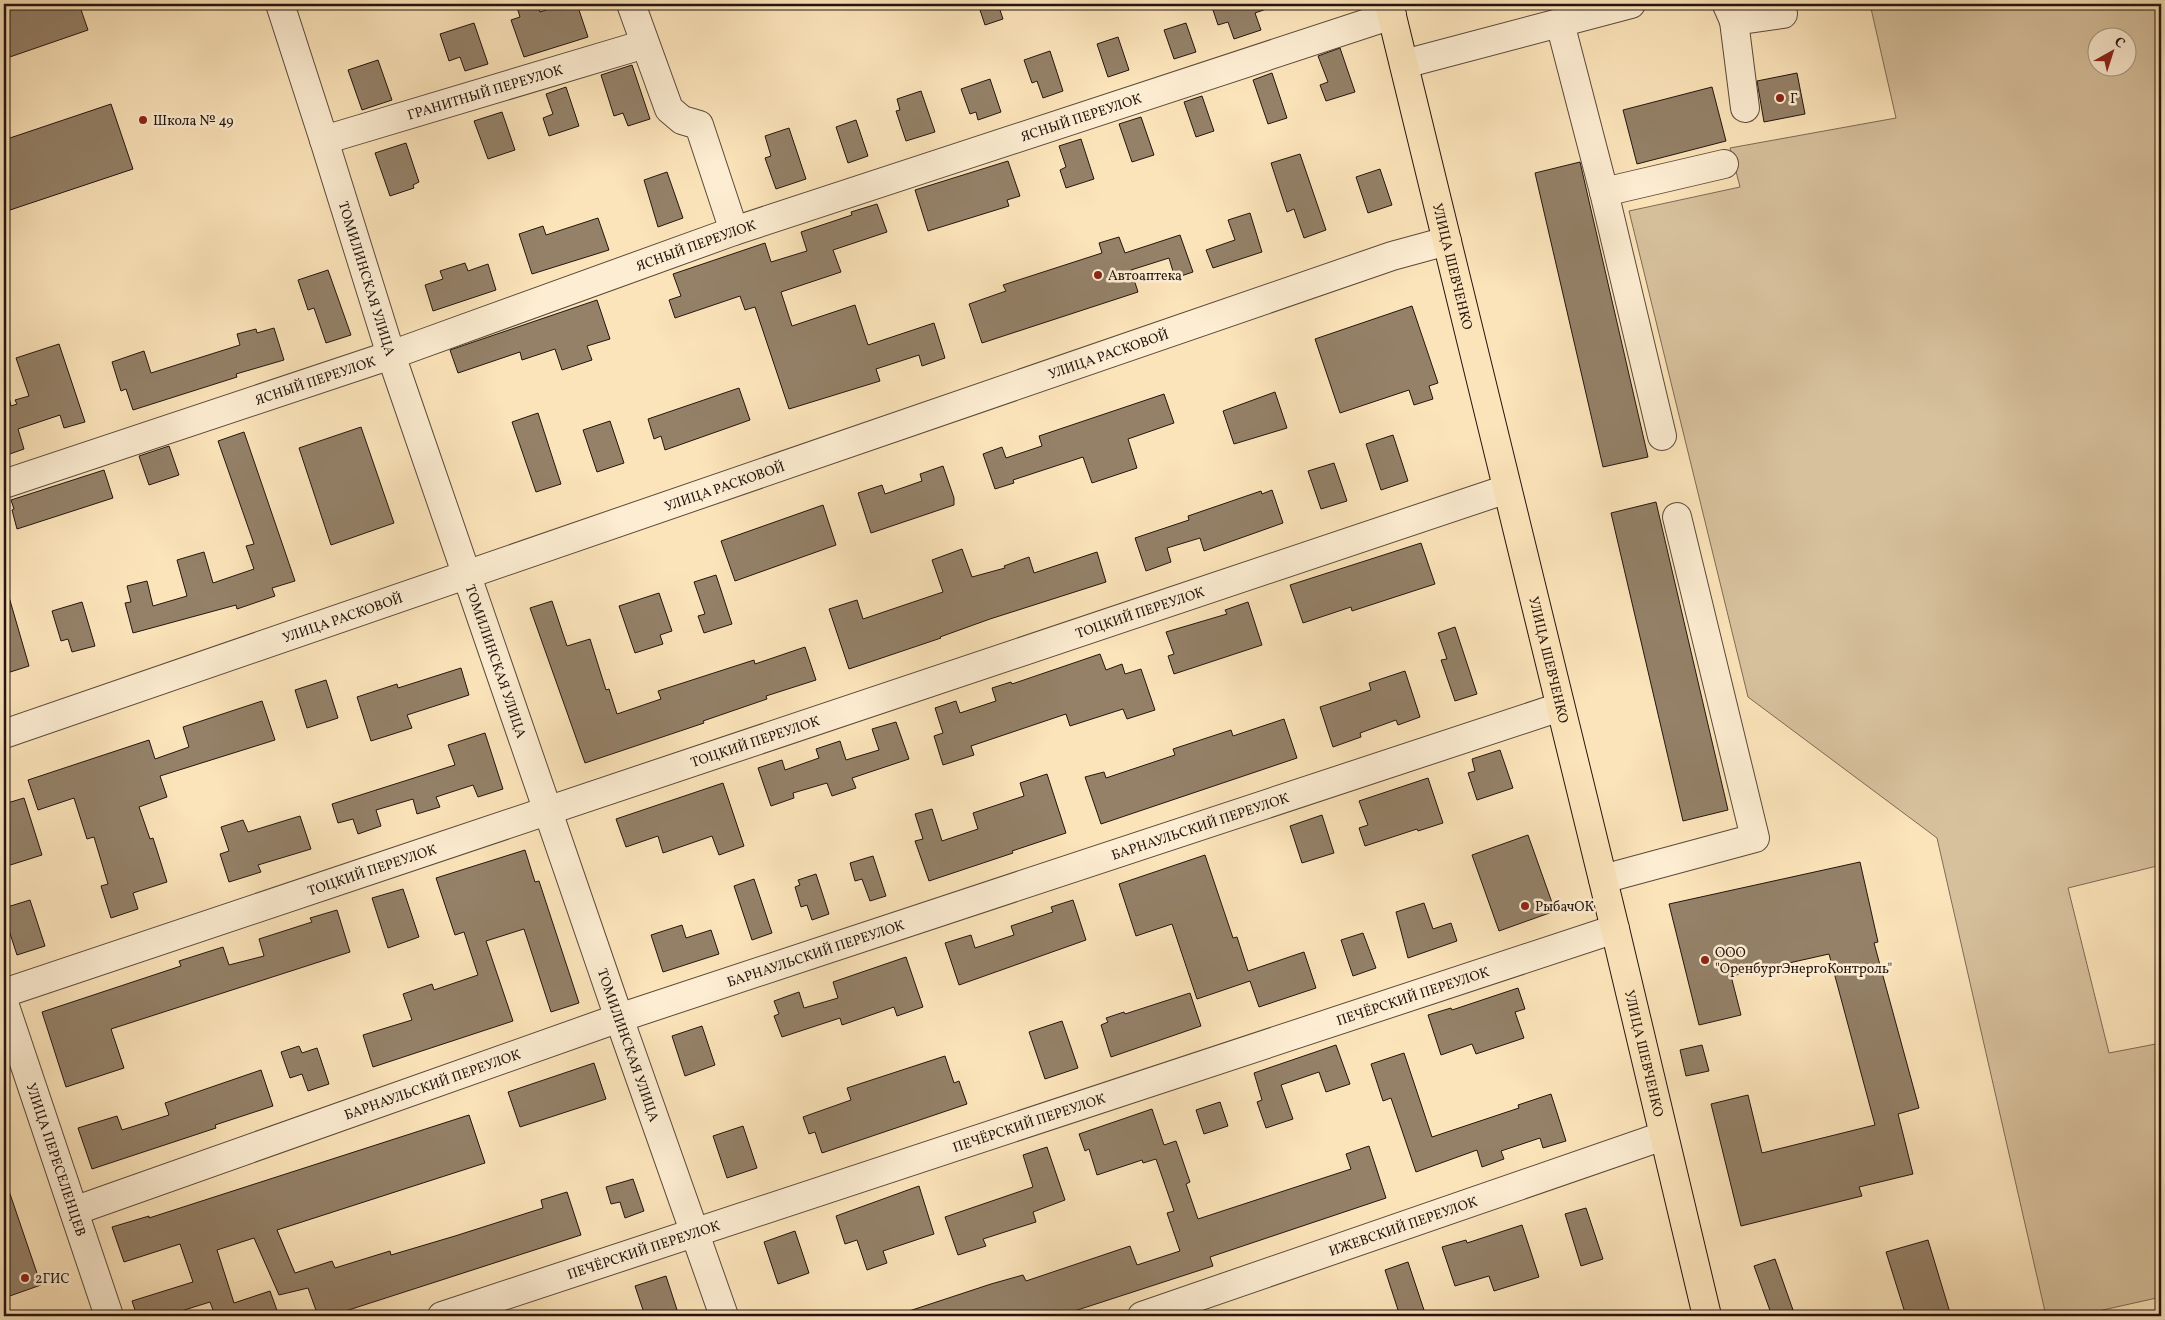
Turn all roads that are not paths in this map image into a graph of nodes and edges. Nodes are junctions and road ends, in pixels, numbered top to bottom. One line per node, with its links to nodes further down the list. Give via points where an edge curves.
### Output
1 (280, 4): 11 (street, ТОМИЛИНСКАЯ УЛИЦА)
2 (630, 4): 8 (street)
3 (1619, 5): 7 (street)
4 (1391, 10): 9 (main road, УЛИЦА ШЕВЧЕНКО); 14 (street, ЯСНЫЙ ПЕРЕУЛОК)
5 (1730, 12): 6 (street); 10 (street)
6 (1783, 14)
7 (1560, 23): 9 (street); 13 (street)
8 (645, 44): 11 (street, ГРАНИТНЫЙ ПЕРЕУЛОК); 14 (street, via 668,109 682,120 699,125)
9 (1404, 64): 15 (main road, УЛИЦА ШЕВЧЕНКО)
10 (1745, 108)
11 (324, 140): 16 (street, ТОМИЛИНСКАЯ УЛИЦА)
12 (1724, 164): 13 (street)
13 (1604, 192): 17 (street)
14 (734, 231): 16 (street, ЯСНЫЙ ПЕРЕУЛОК)
15 (1447, 241): 19 (main road, УЛИЦА ШЕВЧЕНКО); 21 (street, УЛИЦА РАСКОВОЙ, via 1392,256)
16 (391, 355): 18 (street, ЯСНЫЙ ПЕРЕУЛОК); 21 (street, ТОМИЛИНСКАЯ УЛИЦА)
17 (1662, 436)
18 (4, 484)
19 (1507, 489): 22 (main road, УЛИЦА ШЕВЧЕНКО); 24 (street, ТОЦКИЙ ПЕРЕУЛОК)
20 (1677, 517): 25 (street, via 1755,838)
21 (467, 574): 23 (street, УЛИЦА РАСКОВОЙ); 24 (street, ТОМИЛИНСКАЯ УЛИЦА)
22 (1560, 707): 25 (main road, УЛИЦА ШЕВЧЕНКО); 29 (street, БАРНАУЛЬСКИЙ ПЕРЕУЛОК)
23 (4, 734)
24 (547, 810): 27 (street, ТОЦКИЙ ПЕРЕУЛОК); 29 (street, ТОМИЛИНСКАЯ УЛИЦА)
25 (1603, 878): 26 (main road, УЛИЦА ШЕВЧЕНКО)
26 (1616, 929): 30 (main road, УЛИЦА ШЕВЧЕНКО); 32 (street, ПЕЧЁРСКИЙ ПЕРЕУЛОК)
27 (4, 993)
28 (4, 1003): 31 (street, УЛИЦА ПЕРЕСЕЛЕНЦЕВ)
29 (619, 1018): 31 (street, БАРНАУЛЬСКИЙ ПЕРЕУЛОК); 32 (street, ТОМИЛИНСКАЯ УЛИЦА)
30 (1663, 1136): 36 (street, ИЖЕВСКИЙ ПЕРЕУЛОК); 37 (main road, УЛИЦА ШЕВЧЕНКО)
31 (74, 1211): 33 (street, УЛИЦА ПЕРЕСЕЛЕНЦЕВ)
32 (694, 1232): 34 (street, ПЕЧЁРСКИЙ ПЕРЕУЛОК); 35 (street, ТОМИЛИНСКАЯ УЛИЦА)
33 (109, 1316)
34 (442, 1316)
35 (724, 1316)
36 (1142, 1316)
37 (1707, 1316)

